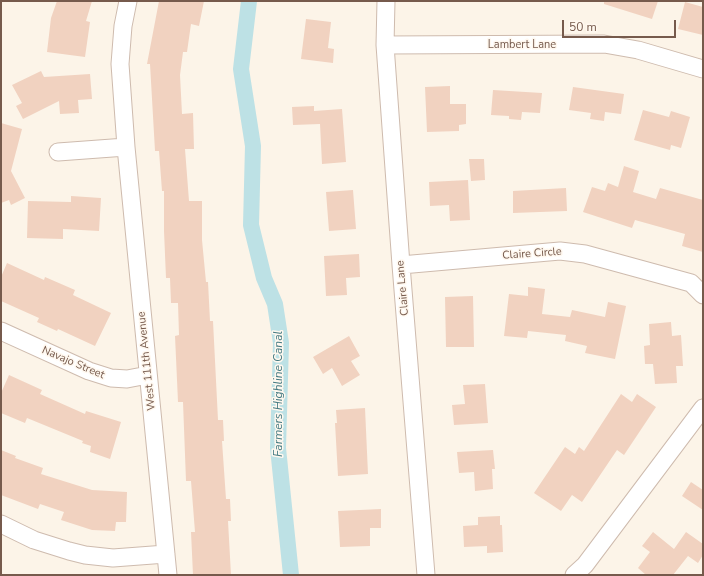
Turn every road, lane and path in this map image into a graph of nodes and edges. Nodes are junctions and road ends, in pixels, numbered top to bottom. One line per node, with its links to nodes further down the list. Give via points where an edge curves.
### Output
1 (128, 1): 5 (street, West 111th Avenue, via 120,64)
2 (386, 1): 3 (street, Claire Lane)
3 (385, 45): 4 (street, Lambert Lane, via 604,44 638,50); 7 (street, Claire Lane)
4 (703, 70)
5 (126, 147): 6 (street); 10 (street, West 111th Avenue)
6 (58, 152)
7 (401, 265): 8 (street, Claire Circle, via 560,250 585,254 691,283); 15 (street, Claire Lane)
8 (703, 295)
9 (1, 331): 10 (street, Navajo Street, via 89,371 111,378 127,379)
10 (148, 375): 13 (street, West 111th Avenue)
11 (703, 408): 16 (street, via 585,565)
12 (1, 524): 13 (street, via 34,540 85,555 113,558)
13 (166, 554): 14 (street, West 111th Avenue)
14 (168, 575)
15 (426, 575)
16 (574, 575)

